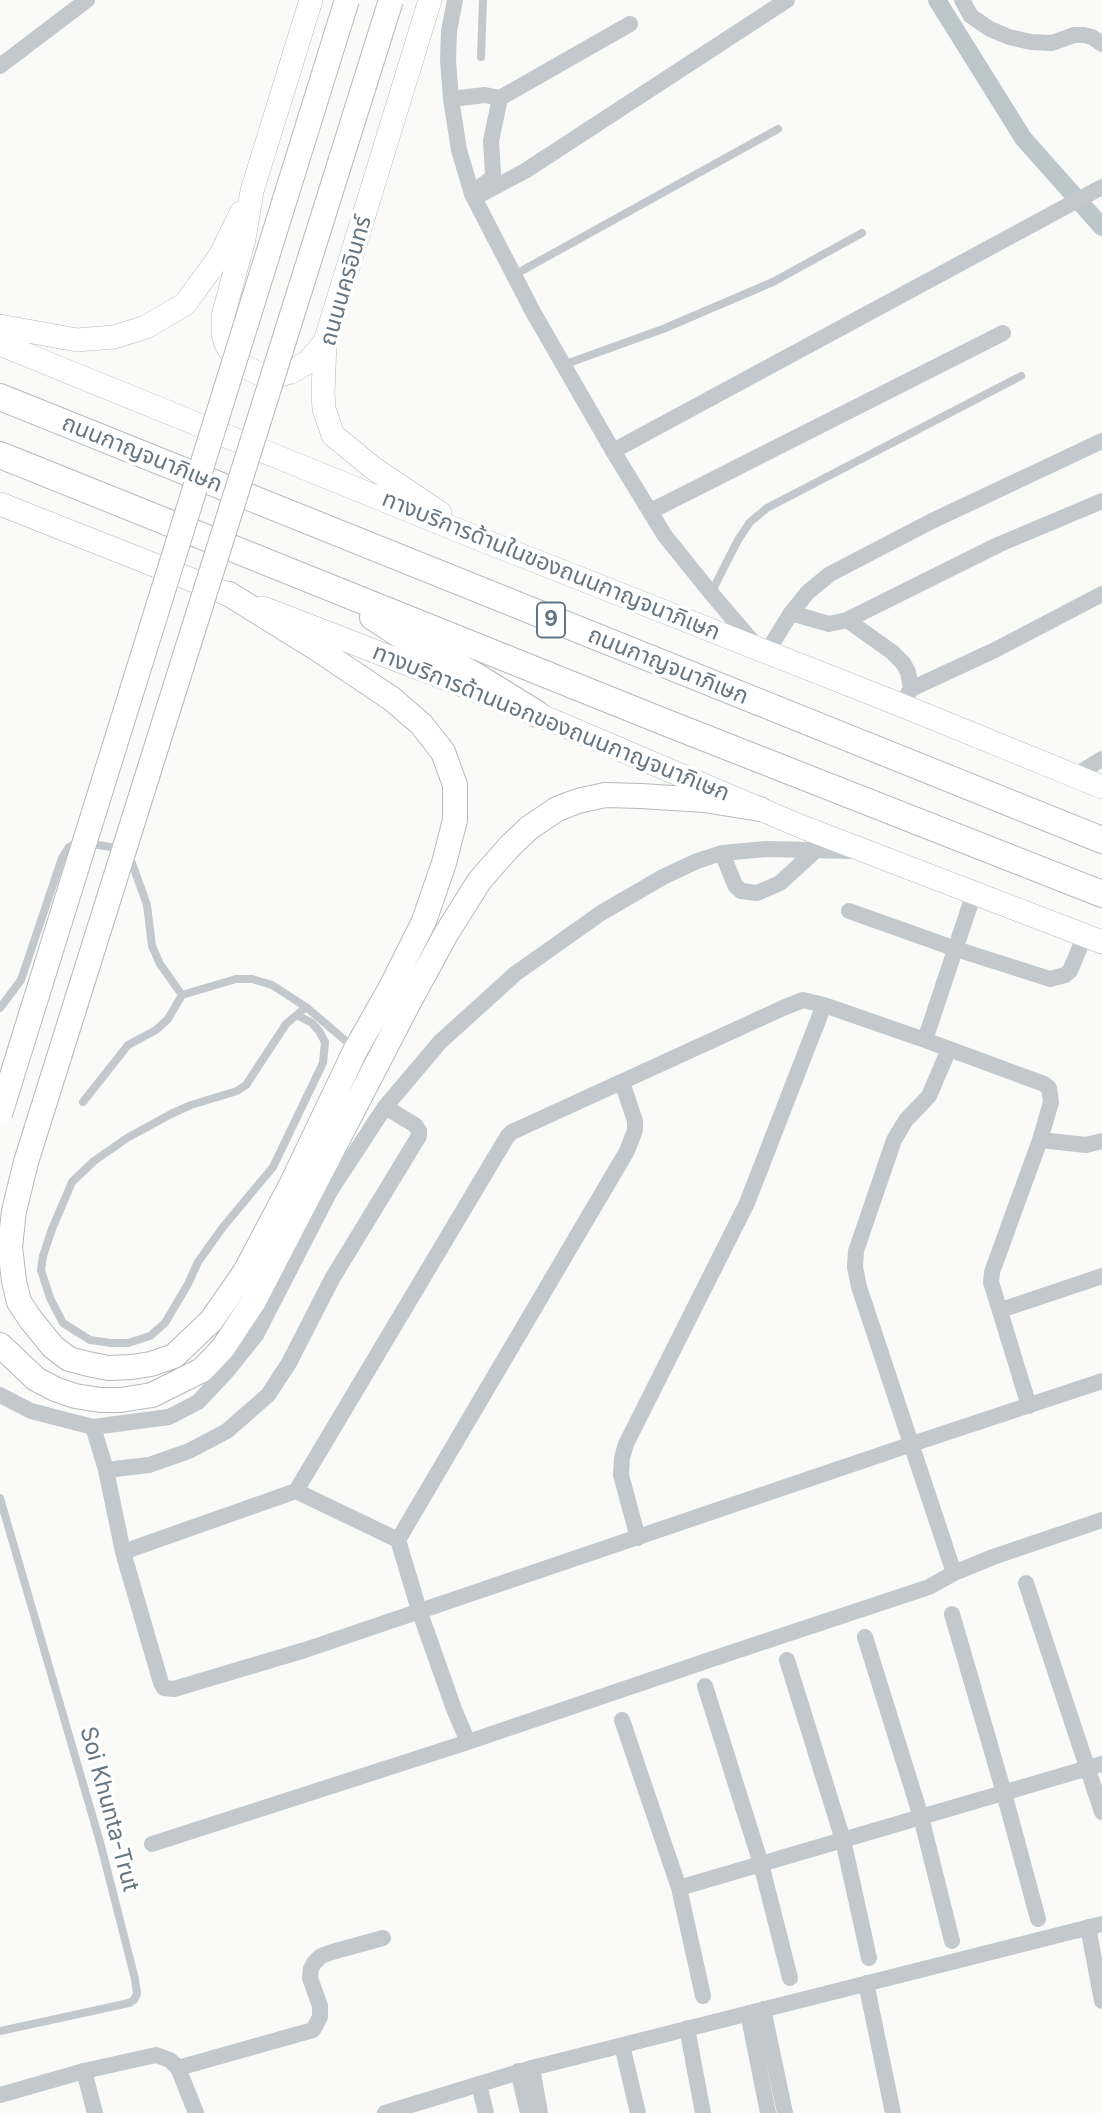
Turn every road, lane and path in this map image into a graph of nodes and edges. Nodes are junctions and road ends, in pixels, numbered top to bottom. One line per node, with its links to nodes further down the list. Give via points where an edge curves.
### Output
1 (87, 0): 14 (street)
2 (312, 0): 19 (main road)
3 (347, 0): 70 (main road, bridge)
4 (391, 0): 65 (main road, bridge, via 26,1162 10,1247 13,1281 19,1302 53,1347 69,1359 108,1368 132,1367 174,1356 192,1341 245,1272)
5 (430, 0): 25 (main road, ถนนนครอินทร์)
6 (455, 0): 16 (street, via 449,31)
7 (483, 0): 13 (lane)
8 (787, 0): 20 (street, via 525,172)
9 (962, 0): 10 (street)
10 (974, 8): 12 (street, via 990,29 1009,37 1052,43 1084,35)
11 (630, 24): 15 (street)
12 (1102, 44)
13 (481, 57)
14 (0, 66)
15 (500, 98): 16 (street); 20 (street, via 491,141 494,173)
16 (450, 99): 20 (street)
17 (778, 129): 22 (lane)
18 (1099, 189): 31 (street)
19 (252, 191): 23 (main road, via 220,256 185,304 146,327 114,337 77,340); 25 (main road, via 223,316 226,344 243,366 260,374 280,375 308,362)
20 (473, 196): 22 (street)
21 (862, 233): 27 (lane, via 773,282)
22 (513, 275): 27 (street)
23 (0, 326)
24 (1003, 333): 35 (street)
25 (325, 342): 36 (main road, ถนนนครอินทร์, via 324,409 333,435 373,468)
26 (0, 344): 36 (main road, ทางบริการด้านในของถนนกาญจนาภิเษก)
27 (563, 365): 31 (street)
28 (1021, 376): 38 (lane, via 767,508 750,522)
29 (0, 397): 50 (highway, ถนนกาญจนาภิเษก / 9)
30 (1102, 441): 41 (street, via 830,573)
31 (613, 451): 35 (street)
32 (0, 455): 37 (highway, 9)
33 (1102, 501): 42 (street, via 1000,544)
34 (0, 504): 39 (main road, ทางบริการด้านนอกของถนนกาญจนาภิเษก)
35 (651, 511): 38 (street)
36 (477, 538): 43 (main road, ทางบริการด้านในของถนนกาญจนาภิเษก)
37 (336, 590): 45 (highway, via 404,637); 55 (highway, 9)
38 (710, 593): 43 (street)
39 (229, 594): 45 (main road, ทางบริการด้านนอกของถนนกาญจนาภิเษก); 65 (main road, via 392,699 421,724 443,752 455,785 455,820 424,921)
40 (1102, 594): 44 (street)
41 (790, 613): 42 (street, via 829,624); 43 (street)
42 (847, 620): 44 (street, via 903,663 908,672)
43 (763, 651): 44 (main road, ทางบริการด้านในของถนนกาญจนาภิเษก)
44 (906, 697): 47 (main road, ทางบริการด้านในของถนนกาญจนาภิเษก)
45 (537, 714): 49 (main road, ทางบริการด้านนอกของถนนกาญจนาภิเษก)
46 (1102, 759): 47 (street)
47 (1074, 776): 48 (main road, ทางบริการด้านในของถนนกาญจนาภิเษก)
48 (1102, 788)
49 (760, 809): 52 (main road, ทางบริการด้านนอกของถนนกาญจนาภิเษก); 75 (main road, via 704,800 606,796 557,809 510,846 480,880 446,934 254,1301 223,1348 202,1370 152,1395 100,1400 75,1396 36,1379)
50 (1102, 840)
51 (815, 851): 52 (street); 53 (street); 53 (street, via 780,883 757,893 741,891 735,885)
52 (866, 852): 54 (main road, ทางบริการด้านนอกของถนนกาญจนาภิเษก)
53 (722, 853): 69 (street, via 663,877 601,913 515,974 440,1042)
54 (974, 893): 57 (main road, ทางบริการด้านนอกของถนนกาญจนาภิเษก); 58 (street)
55 (1102, 894)
56 (849, 911): 58 (street)
57 (1093, 939): 58 (street, via 1070,971 1050,979)
58 (956, 950): 64 (street)
59 (182, 995): 61 (lane, via 236,979 252,979 272,985); 62 (lane, via 152,946 147,905 132,863 111,847 79,842 62,858 21,980); 68 (lane, via 168,1019 128,1045)
60 (824, 1005): 64 (street); 67 (street, via 803,1000 794,1003); 86 (street, via 747,1203 626,1444 621,1475)
61 (306, 1007): 63 (lane); 65 (lane)
62 (0, 1008)
63 (297, 1015): 63 (lane, via 286,1024 246,1085 160,1120 94,1161 72,1182 52,1228 41,1270 63,1323 90,1340 128,1343 150,1336 165,1323 198,1262 273,1167 323,1063 325,1042 312,1023)
64 (925, 1040): 66 (street)
65 (356, 1049)
66 (949, 1049): 71 (street, via 1049,1088 1051,1102); 80 (street, via 929,1096 894,1140 856,1251 859,1287)
67 (622, 1082): 82 (street, via 507,1137); 87 (street, via 635,1121 627,1151)
68 (83, 1102)
69 (385, 1107): 79 (street, via 330,1191 256,1335 228,1370 198,1402 169,1417); 81 (street, via 415,1125 419,1136 268,1395 227,1431 189,1451 149,1465)
70 (0, 1114)
71 (1040, 1140): 72 (street, via 1086,1145); 74 (street, via 992,1272)
72 (1102, 1141)
73 (1102, 1276): 74 (street)
74 (1001, 1310): 78 (street)
75 (0, 1345)
76 (1102, 1381): 78 (street)
77 (0, 1395): 79 (street, via 31,1411)
78 (1029, 1406): 80 (street)
79 (93, 1427): 81 (street)
80 (912, 1444): 86 (street); 89 (street)
81 (106, 1470): 88 (street)
82 (296, 1491): 87 (street); 88 (street)
83 (0, 1498): 84 (lane, Soi Khunta-Trut)
84 (2, 1515): 117 (lane, Soi Khunta-Trut, via 100,1842 136,1994 129,2003)
85 (1102, 1520): 89 (street)
86 (638, 1538): 91 (street)
87 (398, 1540): 91 (street)
88 (124, 1552): 91 (street, via 164,1688 184,1687 305,1650)
89 (954, 1573): 97 (street, via 929,1587)
90 (1026, 1583): 98 (street)
91 (419, 1610): 97 (street)
92 (952, 1614): 99 (street)
93 (865, 1637): 101 (street)
94 (787, 1660): 102 (street)
95 (705, 1686): 104 (street)
96 (622, 1720): 105 (street)
97 (468, 1742): 103 (street)
98 (1094, 1766): 99 (street); 100 (street)
99 (1004, 1793): 101 (street); 106 (street)
100 (1102, 1812)
101 (921, 1817): 102 (street); 109 (street)
102 (843, 1840): 104 (street); 110 (street)
103 (152, 1844)
104 (761, 1864): 105 (street); 111 (street)
105 (679, 1888): 113 (street)
106 (1038, 1919)
107 (1095, 1926): 112 (street); 114 (street)
108 (383, 1938): 119 (street, via 332,1952 314,1962 310,1978 320,2017 313,2029)
109 (952, 1941)
110 (869, 1958)
111 (790, 1978)
112 (866, 1983): 115 (street); 135 (street)
113 (703, 1996)
114 (1102, 2001)
115 (755, 2011): 116 (street); 133 (street); 134 (street)
116 (687, 2028): 118 (street); 132 (street)
117 (0, 2031)
118 (622, 2045): 120 (street); 131 (street)
119 (178, 2068): 121 (street, via 156,2055); 126 (street)
120 (525, 2070): 122 (street); 129 (street); 130 (street)
121 (84, 2071): 123 (street); 125 (street)
122 (479, 2085): 124 (street); 128 (street)
123 (0, 2095)
124 (417, 2109): 127 (street)
125 (95, 2113)
126 (196, 2113)
127 (385, 2113)
128 (486, 2113)
129 (528, 2113)
130 (540, 2113)
131 (638, 2113)
132 (702, 2113)
133 (768, 2113)
134 (785, 2113)
135 (893, 2113)

